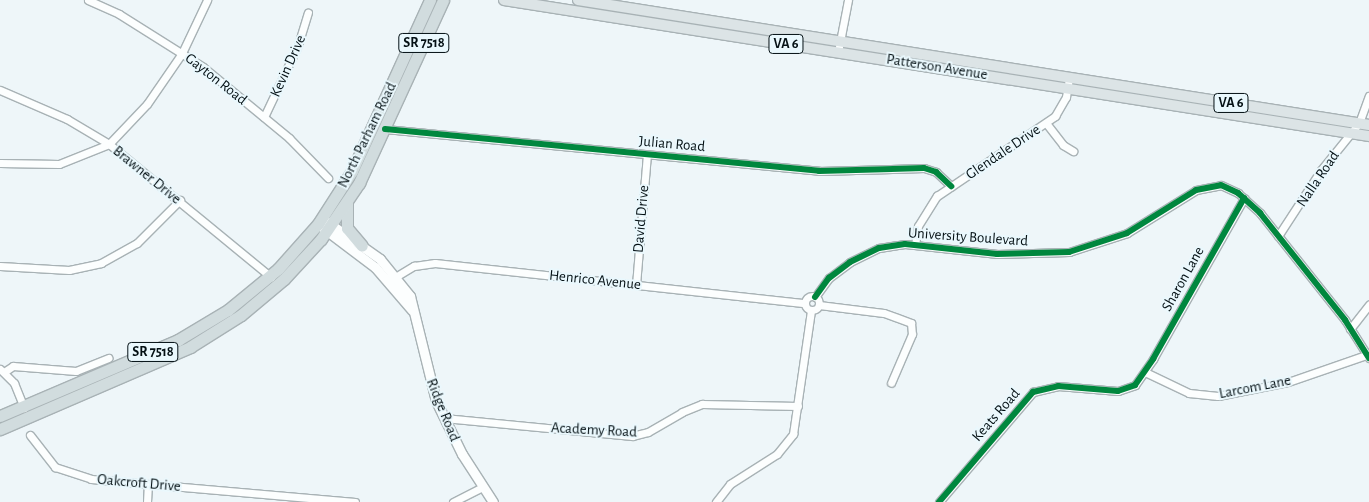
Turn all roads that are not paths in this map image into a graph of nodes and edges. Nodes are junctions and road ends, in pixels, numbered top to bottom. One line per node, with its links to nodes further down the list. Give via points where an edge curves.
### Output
1 (88, 0): 10 (street, Gayton Road, via 119,14)
2 (206, 0): 10 (street)
3 (430, 0): 18 (highway, North Parham Road / SR 7518)
4 (443, 0): 17 (highway, North Parham Road / SR 7518)
5 (504, 0): 9 (main road, Patterson Avenue / VA 6)
6 (578, 0): 9 (main road, Patterson Avenue / VA 6)
7 (848, 0): 9 (street)
8 (308, 14): 14 (street, Kevin Drive, via 298,45)
9 (839, 47): 11 (main road, Patterson Avenue / VA 6)
10 (182, 53): 14 (street, Gayton Road); 21 (street, via 147,104)
11 (1068, 83): 15 (street, Glendale Drive, via 1063,105); 16 (main road, Patterson Avenue / VA 6); 19 (main road, Patterson Avenue / VA 6)
12 (0, 90): 21 (street, Brawner Drive, via 67,119)
13 (1369, 96): 16 (street, Nalla Road)
14 (264, 117): 26 (street, Gayton Road, via 312,159)
15 (1046, 123): 22 (street, via 1063,145); 27 (street, Glendale Drive)
16 (1364, 124): 19 (street, Nalla Road)
17 (385, 129): 23 (street, Julian Road); 24 (highway, North Parham Road / SR 7518)
18 (372, 130): 24 (highway, via 377,137); 31 (highway, North Parham Road / SR 7518)
19 (1352, 133): 20 (main road, Patterson Avenue / VA 6); 32 (street, Nalla Road, via 1321,170)
20 (1369, 136)
21 (109, 144): 25 (street, via 59,164); 29 (street, Brawner Drive)
22 (1073, 151)
23 (647, 154): 27 (street, Julian Road, via 819,171 924,168 936,172); 38 (street, David Drive)
24 (370, 161): 30 (highway, North Parham Road / SR 7518)
25 (0, 163)
26 (328, 178)
27 (952, 186): 33 (street, Glendale Drive, via 928,207 918,226)
28 (1244, 198): 32 (street, University Boulevard); 33 (street, University Boulevard, via 1229,187 1208,186 1127,233 1069,252 996,254); 48 (street, Sharon Lane)
29 (180, 200): 35 (street, via 137,242 100,263 69,270); 37 (street, Brawner Drive)
30 (347, 202): 31 (highway, North Parham Road / SR 7518); 34 (highway, via 347,228)
31 (325, 224): 34 (street, Ridge Road); 36 (street, Ridge Road); 37 (highway, North Parham Road / SR 7518)
32 (1278, 236): 44 (street, University Boulevard)
33 (915, 245): 39 (street, University Boulevard, via 893,245 859,256 829,278)
34 (362, 246): 36 (street, Ridge Road)
35 (0, 266)
36 (393, 279): 38 (street, Henrico Avenue, via 414,266 435,263); 53 (street, Ridge Road, via 410,296 430,382)
37 (275, 280): 51 (highway, North Parham Road / SR 7518, via 241,315 190,347)
38 (636, 285): 40 (street, Henrico Avenue)
39 (815, 297): 40 (street, University Boulevard, via 808,297); 41 (street)
40 (806, 303): 43 (street)
41 (819, 305): 43 (street); 49 (street, via 884,313 912,324 912,334)
42 (1369, 305): 44 (street)
43 (810, 310): 50 (street)
44 (1350, 328): 45 (street, University Boulevard)
45 (1368, 357): 48 (street, Larcom Lane, via 1288,382 1218,396 1189,392)
46 (109, 358): 47 (street, via 76,371 13,366)
47 (2, 370): 51 (street, via 14,383)
48 (1145, 372): 64 (street, Keats Road, via 1135,385 1122,391 1051,386 1034,392)
49 (891, 383)
50 (798, 406): 53 (street, Academy Road, via 702,404 648,432 632,436); 63 (street, via 796,426 786,444 775,456 737,478)
51 (25, 412): 52 (highway, North Parham Road / SR 7518); 54 (highway, North Parham Road / SR 7518)
52 (0, 416)
53 (444, 418): 57 (street, Ridge Road)
54 (0, 429)
55 (30, 435): 56 (street, Oakcroft Drive, via 48,461 63,472 91,479)
56 (148, 485): 58 (street, Oakcroft Drive); 59 (street)
57 (483, 487): 61 (street); 62 (street, Ridge Road)
58 (267, 498): 60 (street, Oakcroft Drive)
59 (147, 502)
60 (355, 502)
61 (453, 502)
62 (493, 502)
63 (716, 502)
64 (939, 502)

